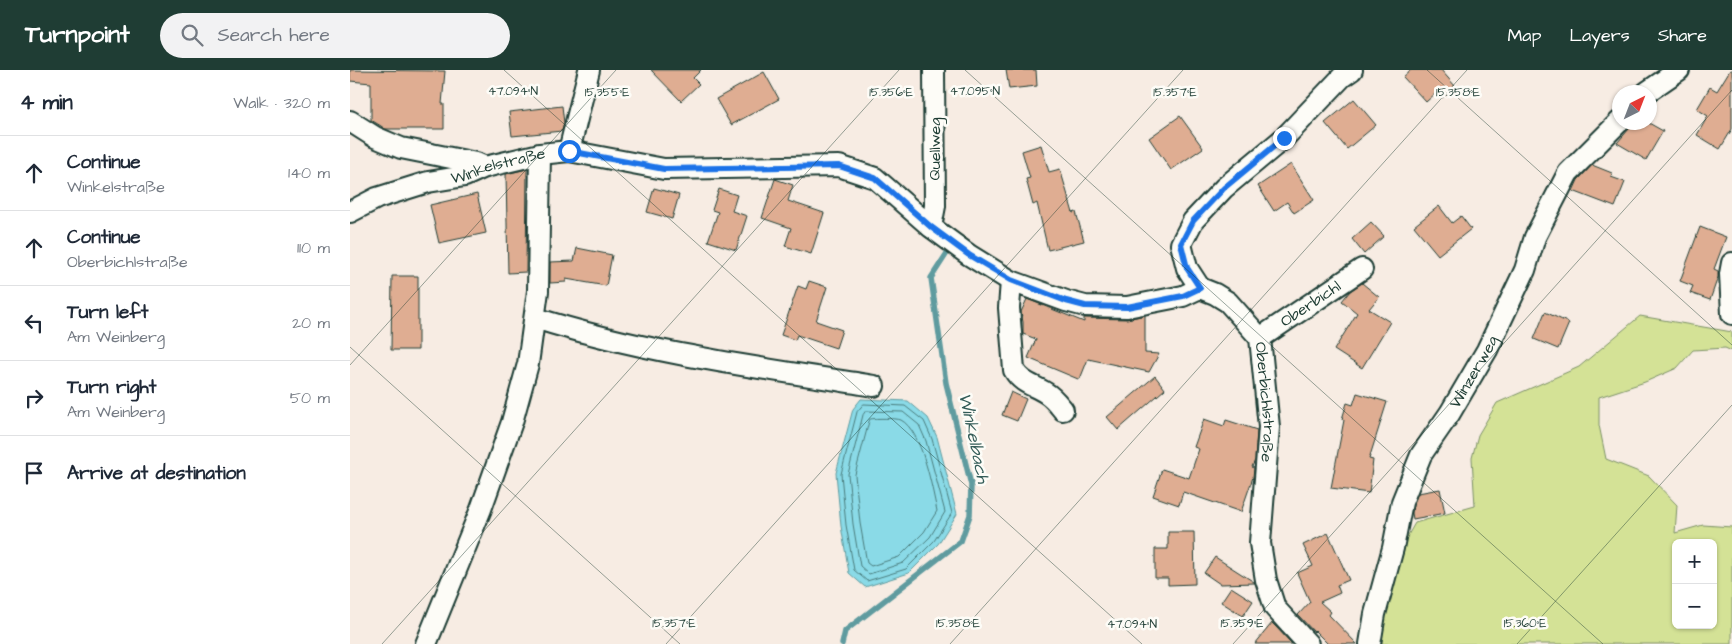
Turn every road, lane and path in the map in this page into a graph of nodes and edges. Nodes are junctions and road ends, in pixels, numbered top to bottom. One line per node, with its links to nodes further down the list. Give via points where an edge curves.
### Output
1 (589, 70): 8 (street)
2 (934, 70): 12 (street, Quellweg, via 935,206)
3 (1352, 70): 16 (street, via 1284,138 1224,188 1193,221 1181,244 1187,268)
4 (1679, 70): 5 (street)
5 (1657, 85)
6 (350, 121): 10 (street, via 400,148)
7 (1612, 129): 24 (street, Winzerweg, via 1568,173 1535,238 1525,270 1487,350 1421,455 1402,502)
8 (569, 151): 9 (street, Winkelstraße); 12 (street, Winkelstraße, via 664,169 839,166 875,178)
9 (540, 154): 10 (street, Winkelstraße); 18 (street)
10 (485, 167): 11 (street, Winkelstraße, via 464,176 428,182 377,198)
11 (350, 212)
12 (931, 227): 15 (street)
13 (1732, 263): 17 (street)
14 (1362, 268): 19 (street, Oberbichl)
15 (1011, 280): 16 (street, via 1085,306 1127,307 1183,296); 21 (street, via 1009,308 1014,370 1019,378 1045,392)
16 (1200, 288): 19 (street, Oberbichlstraße, via 1228,302)
17 (1732, 314)
18 (535, 318): 20 (street, via 613,340 734,364); 22 (street, via 528,364 512,422)
19 (1260, 338): 23 (street, Oberbichlstraße, via 1269,427 1260,543 1275,608)
20 (874, 386)
21 (1063, 410)
22 (426, 644)
23 (1308, 644)
24 (1370, 644)

